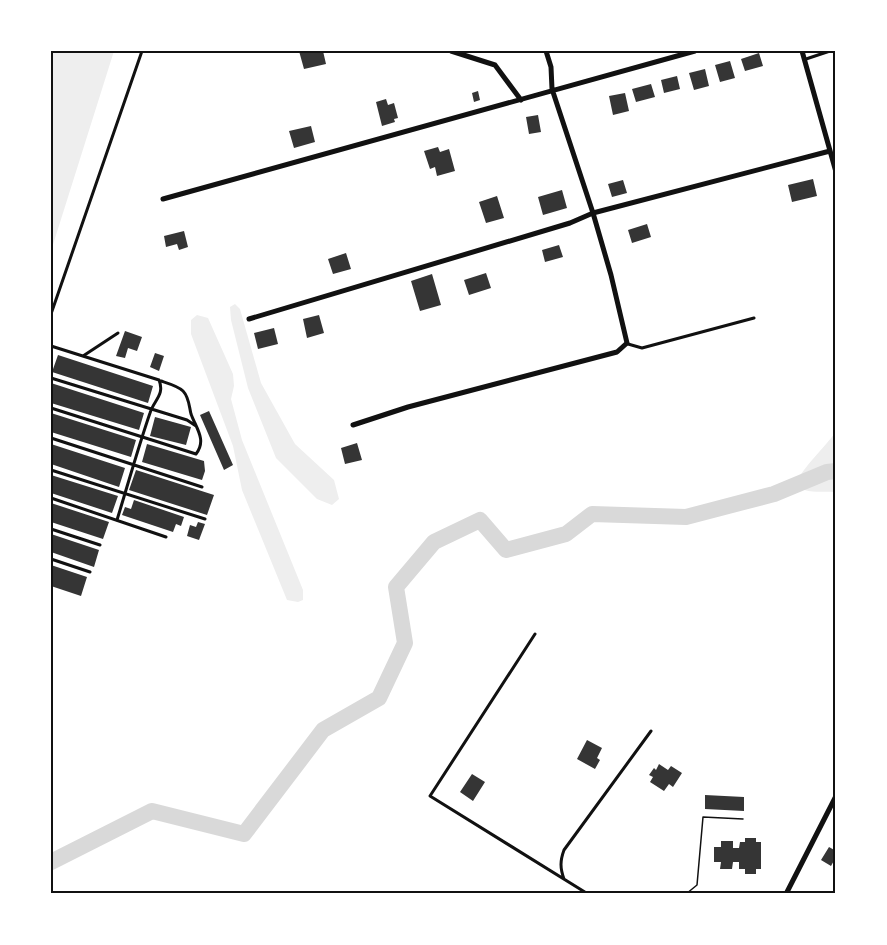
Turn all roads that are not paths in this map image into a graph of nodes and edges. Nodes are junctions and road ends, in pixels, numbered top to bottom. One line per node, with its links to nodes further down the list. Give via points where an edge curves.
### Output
1 (142, 51): 14 (lane)
2 (451, 51): 9 (street, via 495,65)
3 (546, 51): 8 (street)
4 (695, 51): 8 (street)
5 (802, 51): 7 (street)
6 (830, 51): 7 (lane)
7 (805, 59): 10 (street)
8 (552, 89): 9 (street); 13 (street)
9 (521, 100): 12 (street)
10 (830, 151): 11 (street); 13 (street)
11 (836, 172)
12 (163, 199)
13 (593, 213): 16 (street); 18 (street)
14 (51, 314)
15 (754, 318): 18 (lane, via 642,348)
16 (249, 319)
17 (118, 333): 20 (lane)
18 (627, 343): 25 (street, via 617,352)
19 (51, 346): 20 (lane)
20 (83, 356): 22 (lane)
21 (51, 378): 24 (lane)
22 (159, 380): 24 (lane, via 162,390); 26 (lane, via 183,391)
23 (51, 408): 27 (lane)
24 (151, 410): 26 (lane); 27 (lane)
25 (352, 425)
26 (198, 427): 27 (lane, via 201,442 196,454)
27 (142, 437): 29 (lane)
28 (51, 438): 29 (lane)
29 (134, 465): 31 (lane); 32 (lane)
30 (51, 470): 32 (lane)
31 (202, 487)
32 (125, 493): 34 (lane); 35 (lane)
33 (51, 498): 35 (lane)
34 (205, 519)
35 (117, 520): 37 (lane)
36 (51, 529): 38 (lane)
37 (166, 537)
38 (100, 545)
39 (51, 559): 40 (lane)
40 (90, 572)
41 (535, 634): 44 (lane, via 430,796)
42 (651, 731): 44 (lane, via 564,850 560,868)
43 (836, 796): 46 (street)
44 (564, 879): 45 (lane)
45 (588, 894)
46 (786, 894)

